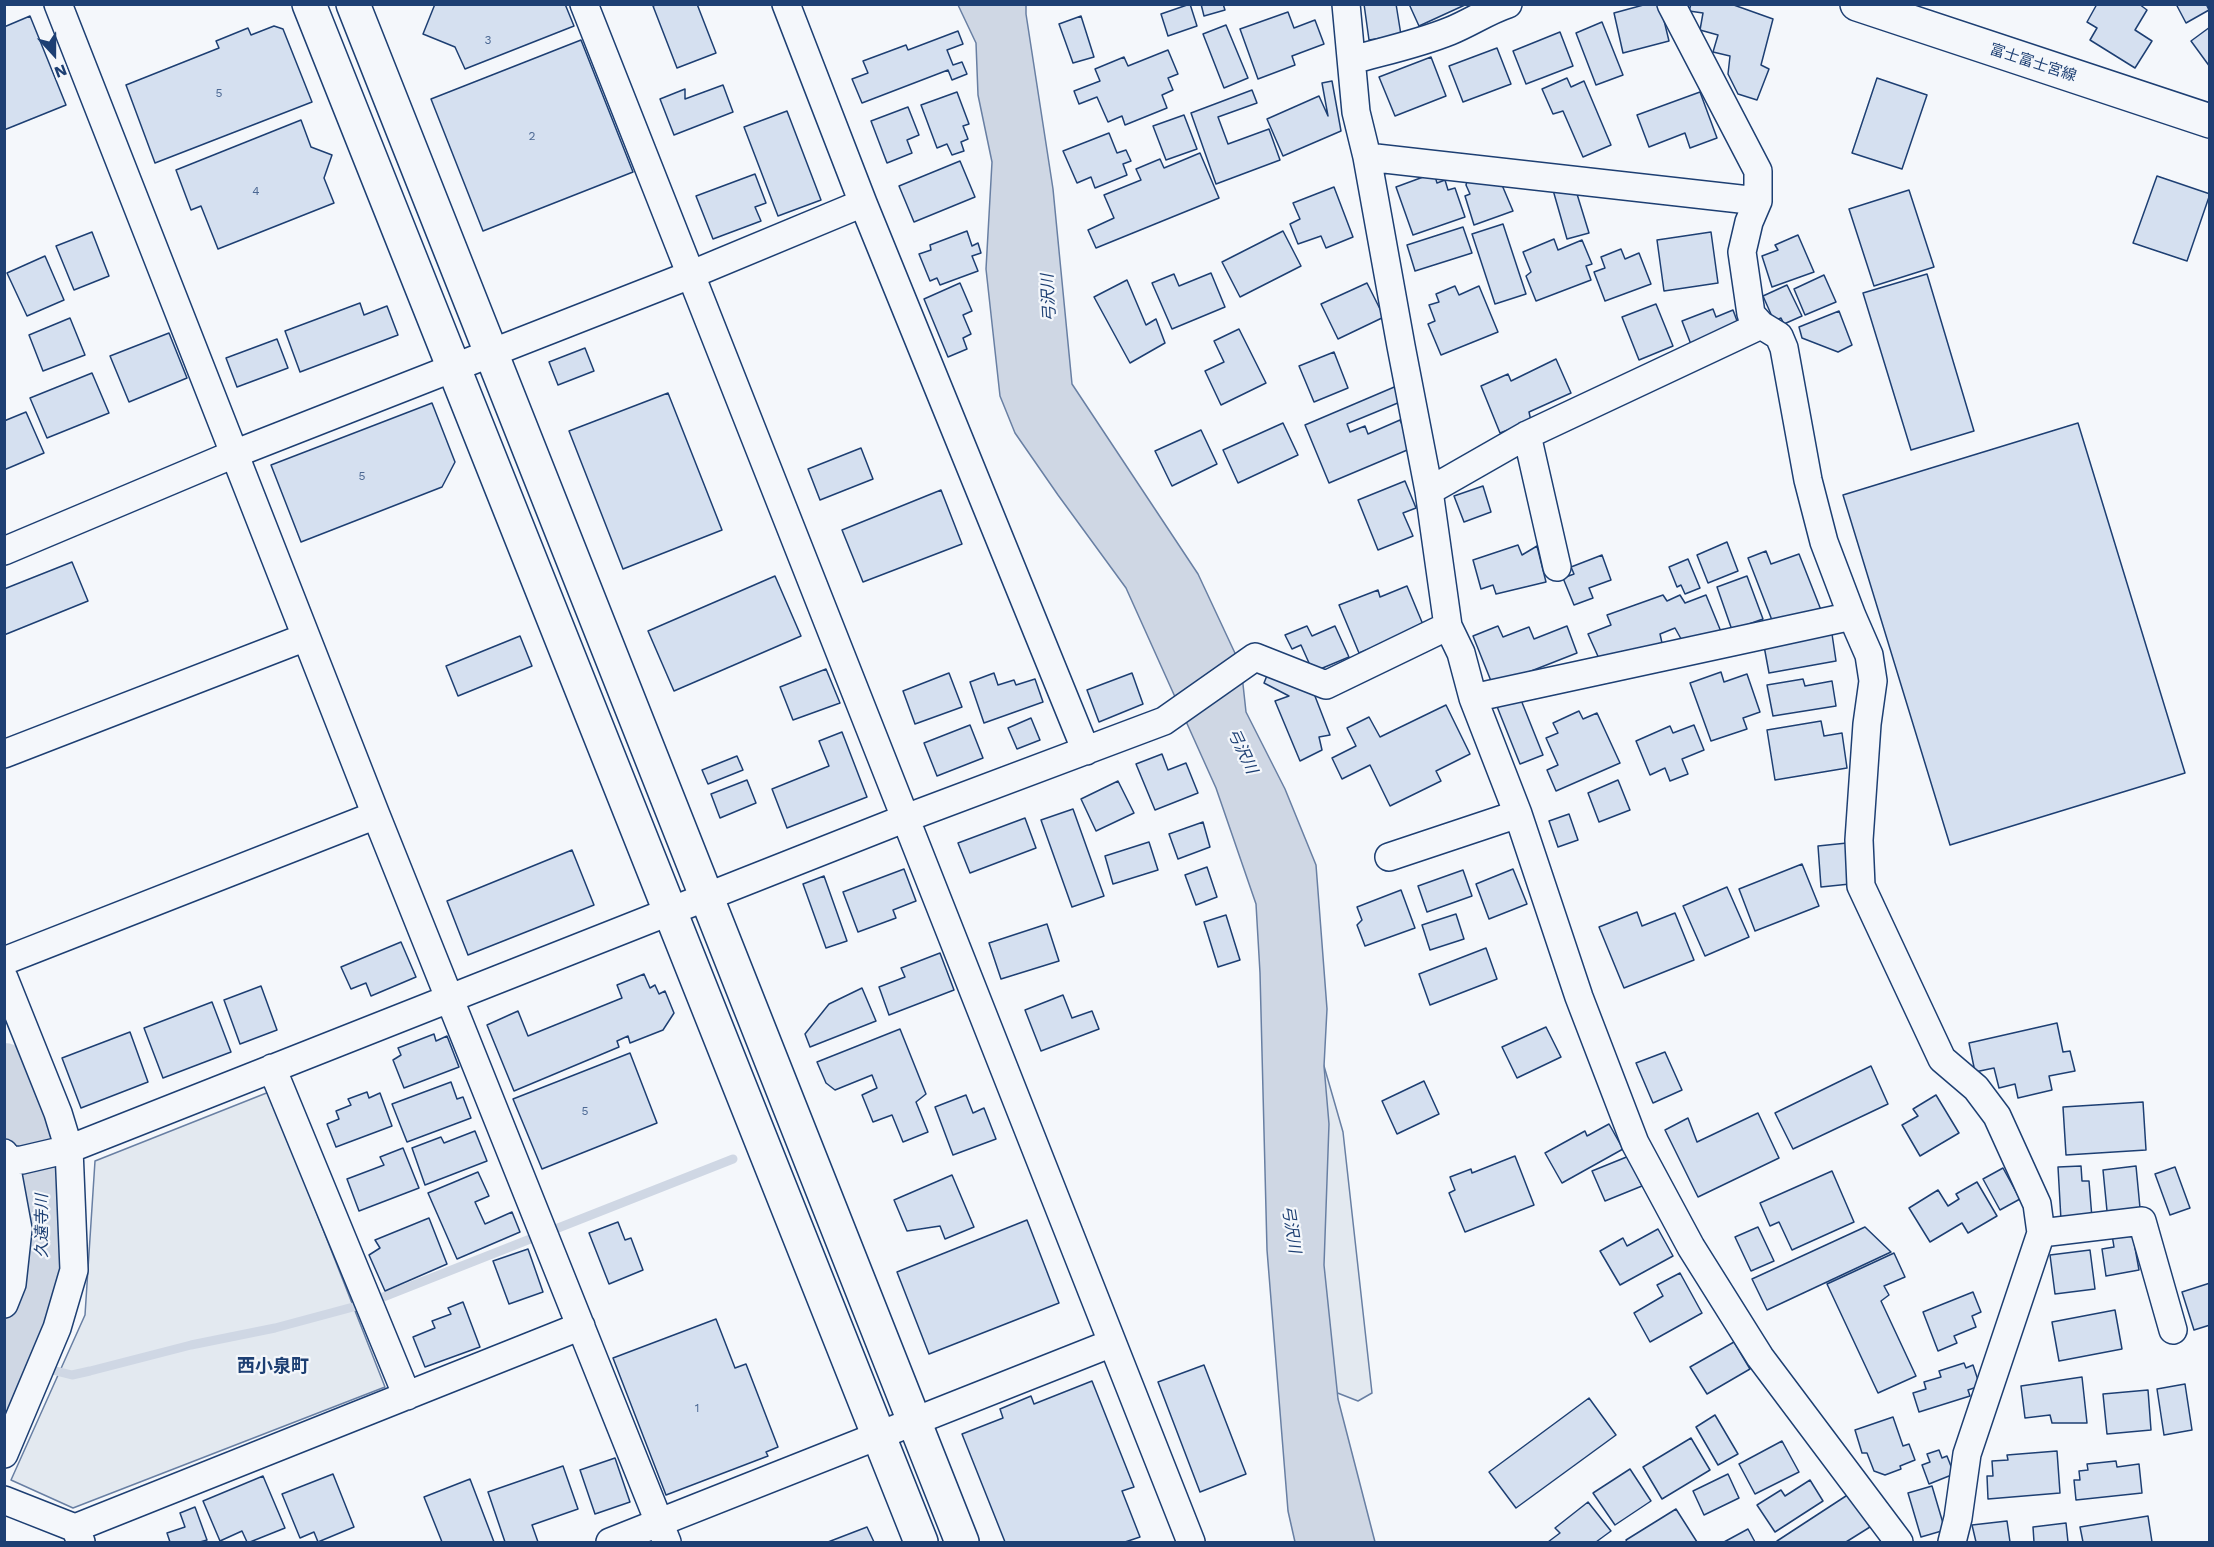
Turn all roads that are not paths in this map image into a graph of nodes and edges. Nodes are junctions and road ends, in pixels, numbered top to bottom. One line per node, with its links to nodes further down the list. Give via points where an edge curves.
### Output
1 (58, 4): 20 (street)
2 (309, 4): 18 (street)
3 (353, 4): 17 (street)
4 (584, 4): 15 (street)
5 (786, 4): 14 (street)
6 (1346, 4): 10 (street)
7 (1508, 4): 10 (street, via 1426,40)
8 (1671, 4): 13 (street, via 1758,171)
9 (1857, 4): 11 (street, 富士富士宮線)
10 (1352, 60): 12 (street, via 1356,112)
11 (2210, 122)
12 (1368, 157): 13 (street); 21 (street)
13 (1758, 201): 16 (street, via 1742,252 1751,314)
14 (864, 203): 15 (street); 28 (street)
15 (690, 275): 17 (street); 32 (street)
16 (1761, 325): 19 (street); 24 (street, via 1779,336 1784,348 1808,480 1824,542)
17 (491, 352): 18 (street); 34 (street)
18 (453, 367): 20 (street); 35 (street)
19 (1527, 435): 21 (street); 23 (street)
20 (234, 454): 22 (street); 26 (street)
21 (1429, 491): 25 (street)
22 (4, 550)
23 (1557, 567)
24 (1852, 616): 27 (street); 42 (street, via 1869,656 1873,681 1859,840 1861,886 1942,1059 1976,1088 1998,1116 2037,1204)
25 (1448, 626): 27 (street, via 1461,653); 28 (street, via 1326,686 1255,657 1164,721)
26 (306, 638): 29 (street); 31 (street)
27 (1473, 698): 30 (street)
28 (1086, 751): 32 (street)
29 (4, 754)
30 (1518, 814): 33 (street); 58 (street, via 1579,997 1635,1143 1691,1247 1760,1357)
31 (376, 815): 36 (street); 38 (street)
32 (906, 818): 34 (street); 46 (street)
33 (1389, 857)
34 (707, 896): 35 (street); 48 (street)
35 (670, 911): 38 (street); 49 (street)
36 (4, 961)
37 (4, 978): 40 (street, via 58,1113)
38 (450, 998): 39 (street); 44 (street)
39 (272, 1068): 40 (street); 47 (street)
40 (61, 1150): 41 (street); 50 (street, via 74,1270 57,1328)
41 (10, 1159): 43 (street, via 18,1229 12,1284)
42 (2041, 1233): 45 (street, via 2142,1221); 59 (street, via 1967,1454)
43 (4, 1304)
44 (581, 1326): 47 (street); 52 (street)
45 (2173, 1330)
46 (1112, 1342): 48 (street); 57 (street)
47 (406, 1396): 53 (street)
48 (914, 1423): 49 (street); 56 (street)
49 (879, 1437): 52 (street); 55 (street)
50 (4, 1454)
51 (4, 1500): 53 (street)
52 (663, 1533): 54 (street)
53 (78, 1535)
54 (610, 1542)
55 (921, 1542)
56 (962, 1542)
57 (1191, 1542)
58 (1899, 1542)
59 (1952, 1542)

